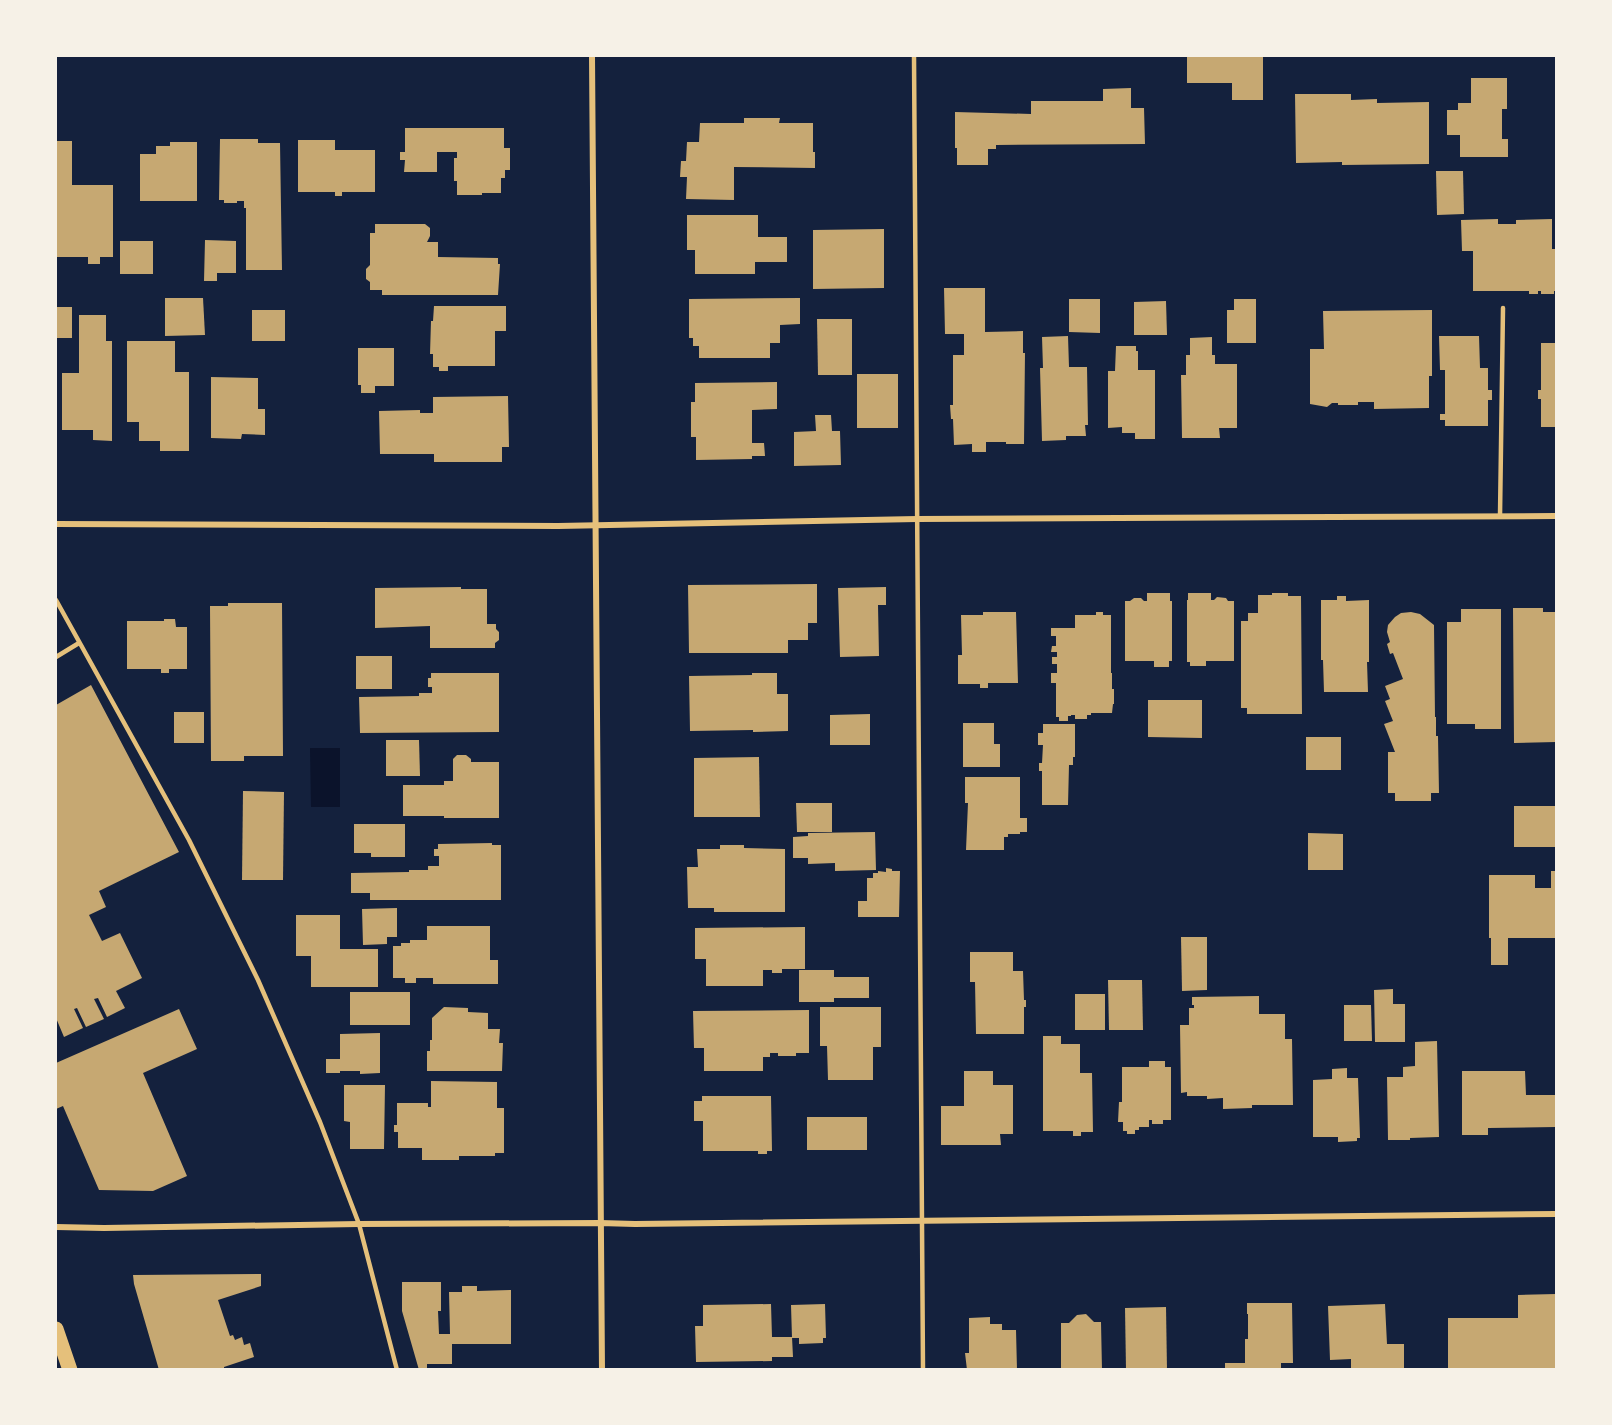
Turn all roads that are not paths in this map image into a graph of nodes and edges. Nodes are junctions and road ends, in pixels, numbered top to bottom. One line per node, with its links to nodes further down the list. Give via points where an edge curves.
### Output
1 (592, 56): 8 (street)
2 (914, 56): 6 (lane)
3 (1503, 308): 4 (lane)
4 (1500, 516): 5 (street); 6 (street)
5 (1557, 516)
6 (917, 519): 8 (street); 13 (lane)
7 (56, 524): 8 (street)
8 (596, 525): 14 (street)
9 (56, 600): 10 (lane)
10 (79, 643): 11 (lane); 15 (lane, via 189,840 258,981 320,1122)
11 (56, 657)
12 (1557, 1214): 13 (street)
13 (923, 1221): 14 (street); 21 (lane)
14 (600, 1223): 15 (street); 20 (street)
15 (359, 1224): 16 (street); 19 (lane)
16 (56, 1227)
17 (56, 1329): 18 (main road)
18 (70, 1370)
19 (397, 1370)
20 (602, 1370)
21 (923, 1370)

